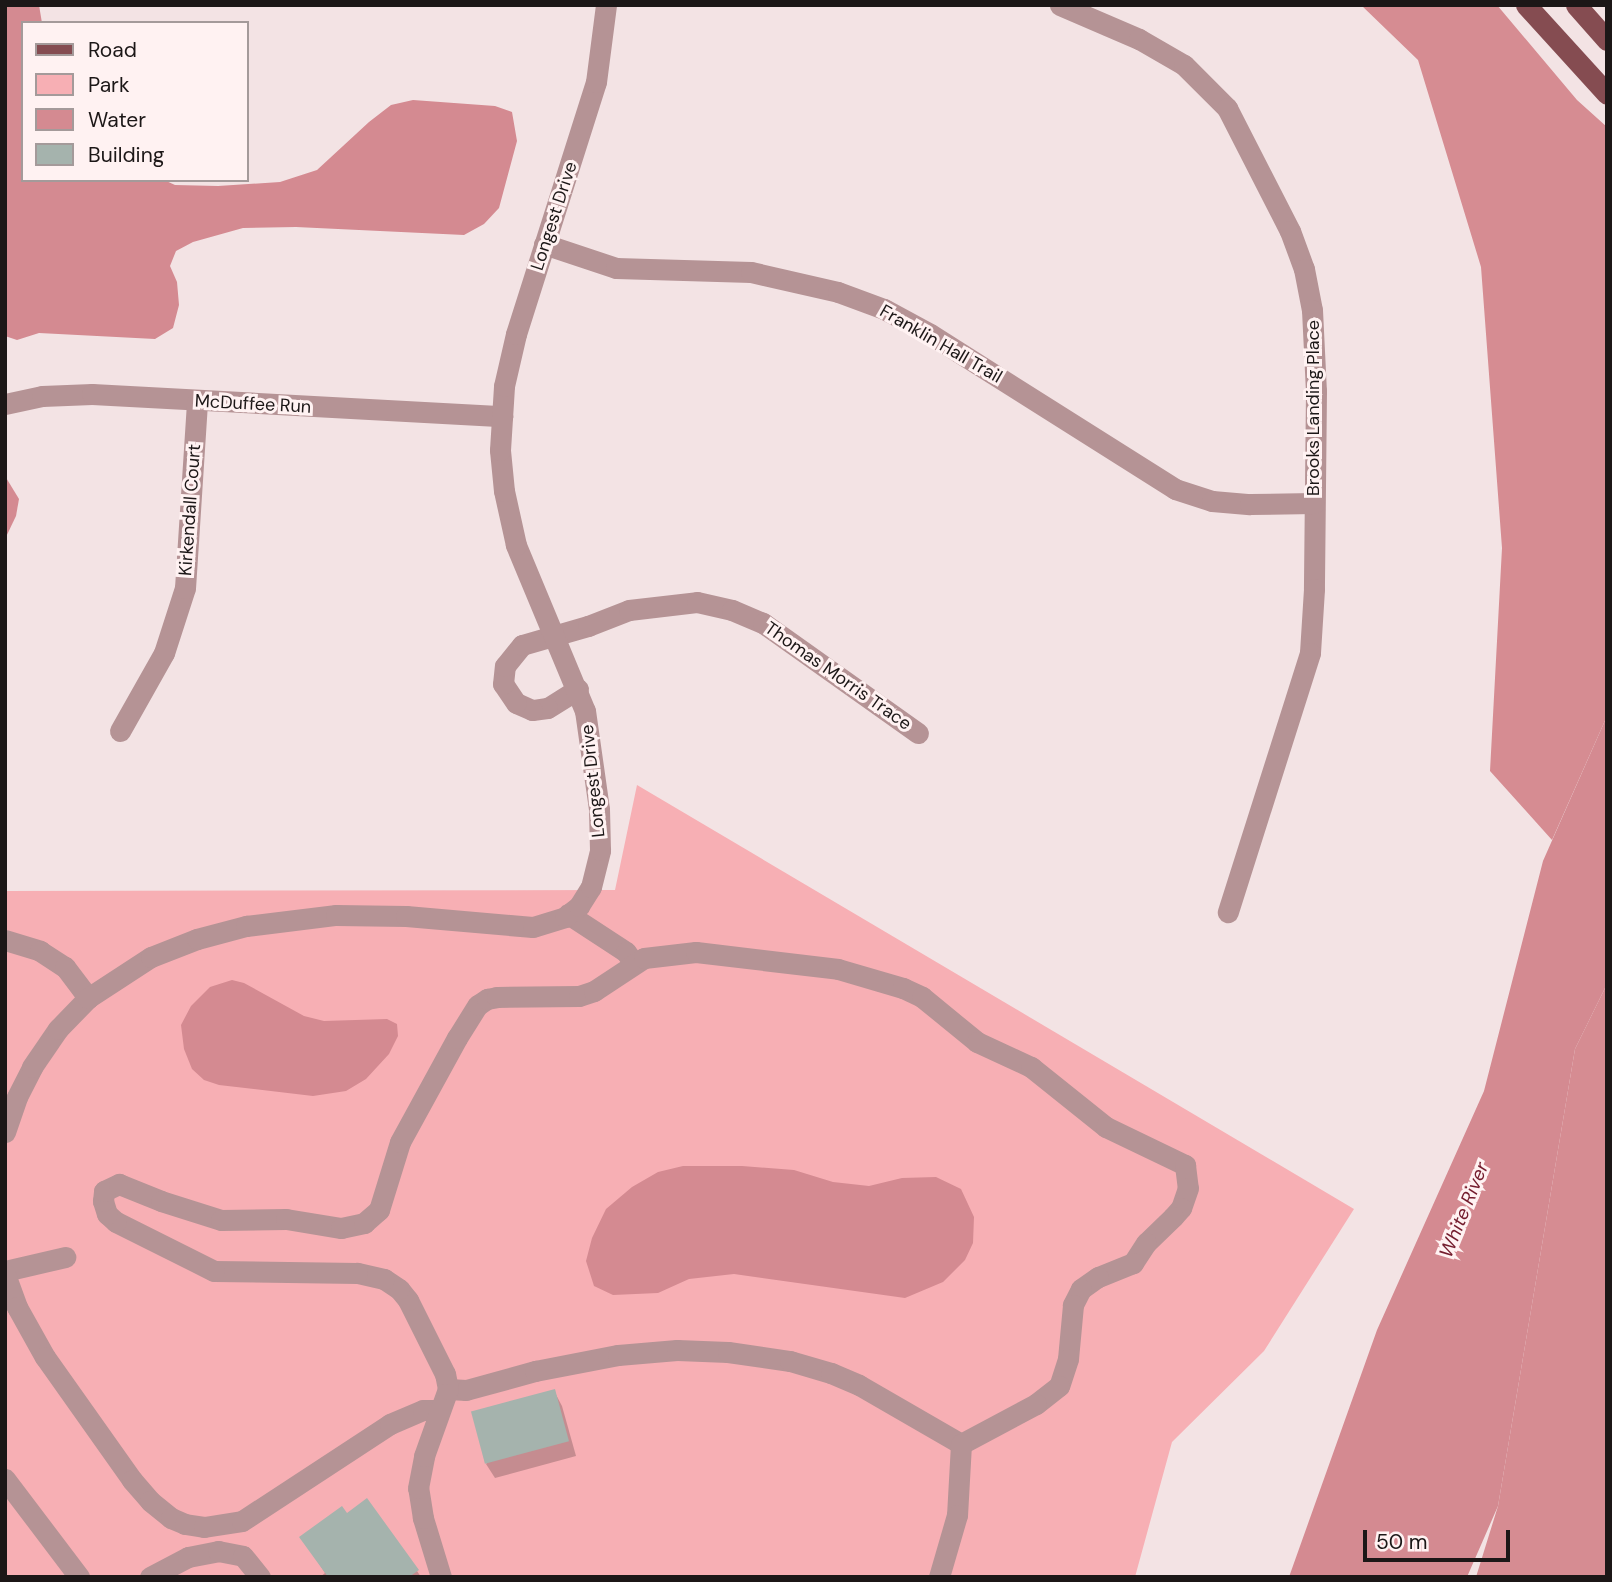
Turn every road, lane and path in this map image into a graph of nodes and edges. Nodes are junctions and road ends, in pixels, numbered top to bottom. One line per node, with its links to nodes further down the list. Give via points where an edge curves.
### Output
1 (606, 5): 7 (street, Longest Drive, via 596,82)
2 (1059, 5): 11 (street, Brooks Landing Place, via 1139,39 1184,65 1227,108 1264,177 1290,230 1312,310)
3 (1526, 5): 6 (main road)
4 (1576, 5): 5 (main road)
5 (1607, 40)
6 (1607, 94)
7 (544, 244): 10 (street, Longest Drive, via 516,334); 11 (street, Franklin Hall Trail, via 616,268 751,272 838,292 884,309 930,334 1175,489 1212,501)
8 (197, 401): 9 (street, McDuffee Run, via 92,394 42,396); 10 (street, McDuffee Run); 14 (street, Kirkendall Court, via 185,588 164,653)
9 (5, 404)
10 (502, 416): 12 (street, Longest Drive, via 504,491 516,545)
11 (1314, 503): 16 (street, Brooks Landing Place, via 1310,653)
12 (555, 635): 13 (street, Longest Drive); 13 (street, via 516,650 505,666 503,684 516,703 533,710 548,708); 15 (street, Thomas Morris Trace, via 665,603 697,602 732,610 763,623)
13 (578, 689): 17 (street, Longest Drive, via 590,736 600,850 591,887)
14 (120, 731)
15 (918, 733)
16 (1228, 912)
17 (568, 914): 19 (street); 20 (street, Longest Drive, via 533,927 336,915 246,926 150,957)
18 (5, 940): 20 (street, via 40,951 65,967)
19 (633, 962): 24 (street, via 594,991 579,996 497,997 478,1005 400,1142 379,1210 364,1223 341,1228 286,1219 221,1220 120,1184 104,1191 107,1214 116,1222 215,1270 357,1273 384,1279 408,1300); 26 (street, via 654,955 696,952 827,967 886,981 922,997 977,1042 1031,1067 1106,1127 1185,1165 1188,1188 1181,1208 1133,1263 1081,1289 1073,1305 1068,1359 1059,1386 1036,1404)
20 (88, 998): 21 (street, Longest Drive, via 58,1029 32,1067)
21 (5, 1132)
22 (65, 1257): 23 (street)
23 (5, 1272): 25 (street, via 35,1340 124,1469 150,1501 186,1524 204,1528 242,1521 390,1424 423,1410)
24 (448, 1389): 25 (street); 26 (street, via 466,1390 618,1355 728,1352 790,1361 831,1373)
25 (439, 1410): 31 (street, via 418,1488)
26 (961, 1444): 32 (street, via 957,1515)
27 (5, 1479): 28 (street)
28 (79, 1577)
29 (150, 1577): 30 (street, via 188,1557 218,1551 243,1556)
30 (260, 1577)
31 (441, 1577)
32 (939, 1577)

